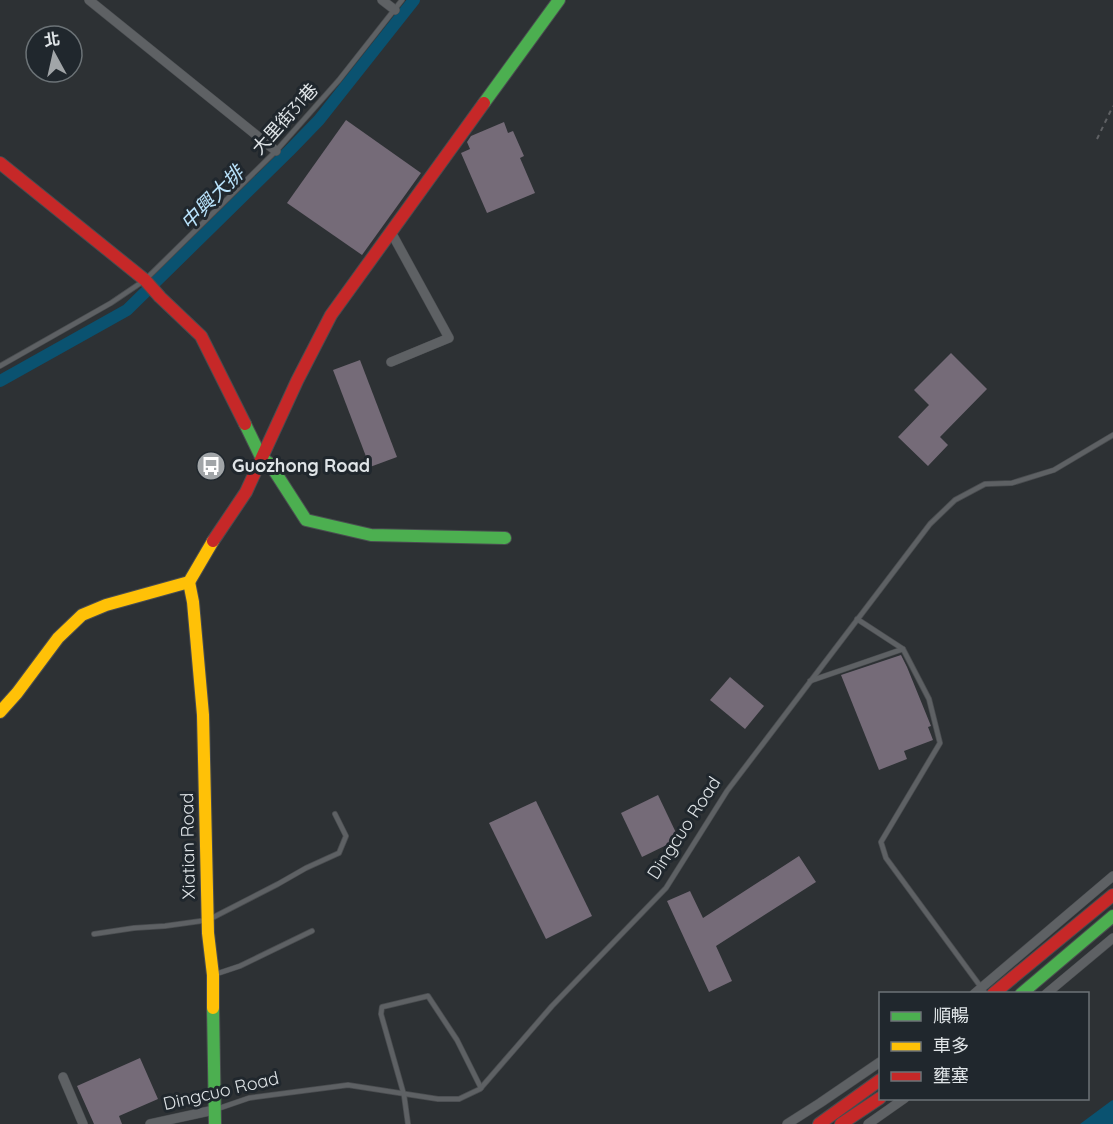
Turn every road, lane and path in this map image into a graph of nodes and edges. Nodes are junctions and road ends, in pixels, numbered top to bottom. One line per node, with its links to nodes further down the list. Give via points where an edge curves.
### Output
1 (88, 0): 8 (street)
2 (382, 0): 5 (street)
3 (402, 0): 5 (lane, 大里街31巷)
4 (559, 0): 10 (street)
5 (394, 10): 8 (lane, 大里街31巷)
6 (1113, 106): 7 (path)
7 (1097, 139)
8 (276, 151): 11 (lane, 大里街31巷)
9 (0, 163): 11 (street)
10 (391, 232): 12 (street, via 449,338); 15 (street, via 332,315)
11 (145, 280): 13 (lane, 大里街31巷); 15 (street, via 201,336)
12 (391, 362)
13 (0, 366)
14 (1113, 435): 18 (lane, Dingcuo Road, via 1054,470 1012,483 985,484 955,500 930,524)
15 (261, 457): 16 (street, via 270,464 306,520 371,535); 17 (street, via 246,492)
16 (505, 538)
17 (189, 582): 21 (street, via 82,615 58,638); 26 (street, Xiatian Road, via 203,715)
18 (857, 619): 19 (lane); 20 (lane, Dingcuo Road)
19 (903, 649): 20 (lane); 31 (lane, via 929,699 940,743 881,842 886,858)
20 (810, 681): 38 (lane, Dingcuo Road, via 727,791 666,888 552,1006)
21 (0, 712)
22 (335, 814): 26 (lane, via 346,836 339,853)
23 (1113, 876): 31 (street)
24 (1113, 895): 32 (street)
25 (1113, 915): 33 (street)
26 (208, 920): 28 (lane); 30 (street, Xiatian Road)
27 (312, 931): 30 (lane)
28 (94, 934)
29 (1113, 938): 34 (street)
30 (213, 975): 42 (street, Xiatian Road)
31 (980, 992)
32 (994, 992)
33 (1022, 992)
34 (1047, 992)
35 (879, 1063): 47 (street)
36 (63, 1077): 43 (street)
37 (879, 1081): 48 (street)
38 (481, 1088): 39 (lane, Dingcuo Road, via 459,1099); 39 (lane, via 457,1040 428,996 382,1007)
39 (404, 1095): 42 (lane, Dingcuo Road, via 348,1085 249,1098); 46 (lane)
40 (879, 1099): 49 (street)
41 (902, 1100): 50 (street)
42 (214, 1110): 44 (street, Dingcuo Road); 45 (street, Xiatian Road)
43 (83, 1124)
44 (150, 1124)
45 (214, 1124)
46 (408, 1124)
47 (787, 1124)
48 (819, 1124)
49 (841, 1124)
50 (868, 1124)

